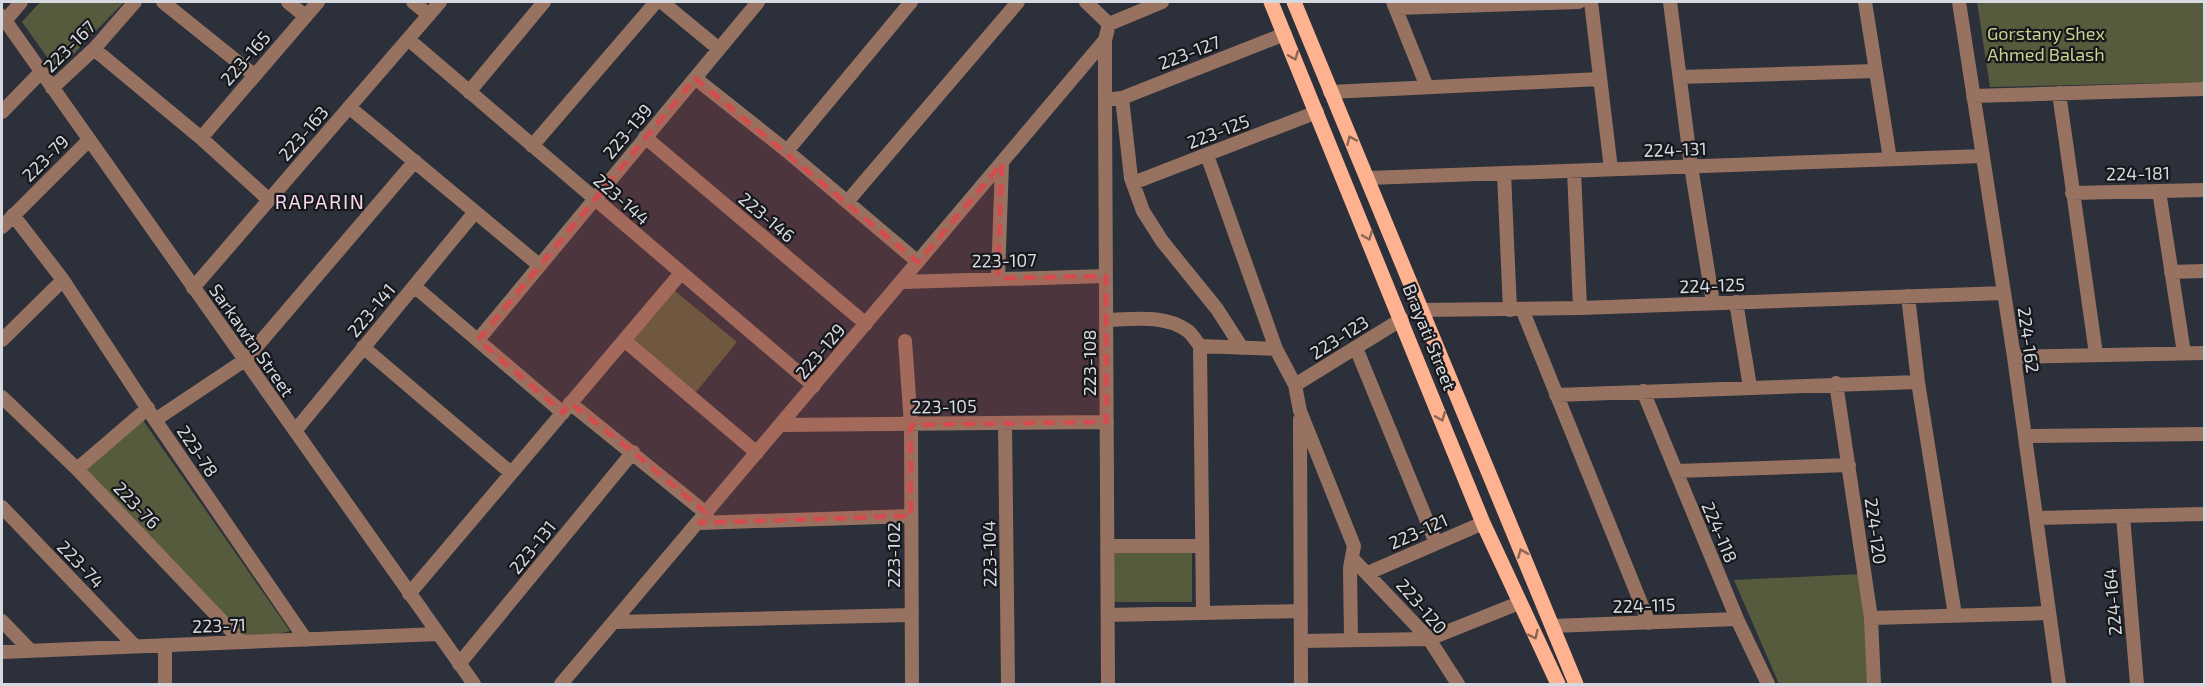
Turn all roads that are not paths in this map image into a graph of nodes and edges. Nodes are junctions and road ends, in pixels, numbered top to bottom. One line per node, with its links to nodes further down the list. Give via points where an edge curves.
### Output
1 (21, 2): 28 (street)
2 (135, 2): 33 (street, 223-167)
3 (164, 2): 37 (street)
4 (288, 2): 27 (street)
5 (318, 2): 27 (street, 223-165)
6 (413, 2): 26 (street)
7 (440, 2): 26 (street, 223-163)
8 (544, 2): 44 (street)
9 (656, 2): 56 (street)
10 (662, 2): 34 (street)
11 (758, 2): 34 (street, 223-139)
12 (910, 2): 57 (street)
13 (1018, 2): 74 (street)
14 (1086, 2): 29 (street)
15 (1162, 2): 29 (street)
16 (1271, 2): 30 (main road, Brayati Street)
17 (1294, 2): 45 (main road, Brayati Street)
18 (1569, 2): 19 (street); 24 (street)
19 (1579, 2)
20 (1591, 2): 40 (street)
21 (1670, 2): 38 (street)
22 (1865, 2): 35 (street)
23 (1959, 2): 47 (street, 224-162)
24 (1482, 3): 25 (street)
25 (1394, 5): 41 (street)
26 (429, 15): 31 (street, 223-163)
27 (305, 16): 37 (street, 223-165)
28 (3, 19): 36 (street, Sarkawtn Street)
29 (1109, 24): 32 (street)
30 (1285, 34): 48 (street, 223-127); 52 (main road, Brayati Street, one-way to 52)
31 (408, 39): 44 (street, 223-144); 50 (street, 223-163)
32 (1105, 40): 49 (street, 223-108); 62 (street, 223-129)
33 (94, 49): 42 (street, 223-167); 54 (street)
34 (718, 49): 39 (street, 223-139)
35 (1876, 71): 38 (street); 60 (street)
36 (41, 72): 42 (street, Sarkawtn Street); 51 (street)
37 (254, 75): 54 (street, 223-165)
38 (1680, 77): 63 (street)
39 (695, 78): 53 (street, 223-139); 57 (street)
40 (1600, 79): 41 (street); 64 (street)
41 (1427, 87): 45 (street)
42 (52, 88): 55 (street, Sarkawtn Street)
43 (2205, 89): 46 (street)
44 (469, 92): 56 (street, 223-144)
45 (1330, 92): 67 (main road, Brayati Street, one-way to 45)
46 (2059, 93): 47 (street); 71 (street)
47 (1973, 96): 59 (street, 224-162)
48 (1122, 98): 49 (street, 223-127); 68 (street)
49 (1105, 100): 83 (street, 223-108)
50 (349, 107): 61 (street); 73 (street, 223-163)
51 (2, 112)
52 (1317, 112): 58 (street, 223-125); 96 (main road, Brayati Street, one-way to 96)
53 (645, 137): 72 (street, 223-139); 98 (street, 223-146)
54 (201, 138): 73 (street)
55 (89, 140): 76 (street, 223-79); 88 (street, Sarkawtn Street)
56 (532, 146): 72 (street, 223-144)
57 (787, 151): 74 (street)
58 (1207, 154): 68 (street, 223-125); 107 (street)
59 (1983, 156): 60 (street, 224-131); 89 (street, 224-162)
60 (1890, 159): 63 (street, 224-131)
61 (415, 161): 75 (street); 112 (street)
62 (1002, 163): 78 (street, 223-129); 84 (street)
63 (1691, 166): 64 (street, 224-131); 92 (street)
64 (1611, 169): 65 (street, 224-131)
65 (1574, 171): 66 (street, 224-131); 93 (street)
66 (1504, 173): 67 (street, 224-131); 95 (street)
67 (1368, 178): 94 (main road, Brayati Street)
68 (1133, 183): 105 (street, via 1152,227 1217,309)
69 (2205, 190): 70 (street, 224-181)
70 (2159, 191): 71 (street, 224-181); 81 (street)
71 (2072, 193): 110 (street)
72 (594, 199): 79 (street, 223-139); 82 (street, 223-144)
73 (269, 200): 88 (street, 223-163)
74 (847, 202): 78 (street)
75 (475, 212): 79 (street); 87 (street, 223-141)
76 (14, 215): 77 (street, 223-79); 85 (street, 223-78)
77 (2, 228)
78 (918, 262): 86 (street, 223-129)
79 (538, 265): 100 (street, 223-139)
80 (2205, 271): 81 (street)
81 (2171, 272): 108 (street)
82 (681, 273): 101 (street); 116 (street, 223-144)
83 (1106, 276): 84 (street, 223-107); 97 (street, 223-108)
84 (998, 278): 86 (street, 223-107)
85 (63, 280): 99 (street); 123 (street, 223-78)
86 (902, 282): 98 (street, 223-129)
87 (414, 286): 100 (street); 104 (street, 223-141)
88 (193, 288): 112 (street, Sarkawtn Street)
89 (2004, 292): 90 (street, 224-125); 111 (street, 224-162)
90 (1908, 296): 91 (street, 224-125); 113 (street)
91 (1736, 302): 92 (street, 224-125); 117 (street)
92 (1713, 303): 93 (street, 224-125)
93 (1580, 308): 95 (street, 224-125)
94 (1421, 310): 95 (street, 224-125); 162 (main road, Brayati Street, one-way to 94)
95 (1516, 310): 119 (street)
96 (1402, 319): 106 (street, 223-123); 143 (main road, Brayati Street, one-way to 143)
97 (1106, 320): 103 (street, via 1151,319 1172,323 1188,331); 124 (street, 223-108)
98 (866, 324): 116 (street, 223-129)
99 (2, 340)
100 (478, 340): 121 (street)
101 (624, 340): 121 (street); 132 (street)
102 (905, 341): 127 (street, 223-102)
103 (1200, 346): 105 (street); 146 (street)
104 (363, 347): 128 (street, 223-141); 136 (street)
105 (1242, 348): 107 (street)
106 (1356, 348): 115 (street, 223-123); 144 (street)
107 (1276, 349): 115 (street)
108 (2184, 353): 109 (street); 110 (street)
109 (2205, 353)
110 (2096, 354): 111 (street)
111 (2014, 357): 130 (street, 224-162)
112 (244, 360): 123 (street); 128 (street, Sarkawtn Street)
113 (1918, 382): 114 (street); 156 (street)
114 (1836, 383): 117 (street); 133 (street, 224-120)
115 (1295, 385): 122 (street)
116 (814, 387): 126 (street, 223-129)
117 (1750, 387): 118 (street)
118 (1643, 391): 119 (street); 135 (street, 224-118)
119 (1556, 394): 161 (street)
120 (2, 397): 134 (street, 223-76)
121 (567, 408): 131 (street); 136 (street)
122 (1300, 411): 147 (street, via 1354,546); 151 (street)
123 (151, 414): 134 (street); 166 (street, 223-78)
124 (1107, 422): 125 (street, 223-105); 145 (street, 223-108)
125 (1005, 423): 127 (street, 223-105); 178 (street, 223-104)
126 (781, 425): 127 (street, 223-105); 132 (street, 223-129)
127 (911, 425): 138 (street, 223-102)
128 (295, 431): 149 (street, Sarkawtn Street)
129 (2205, 434): 130 (street)
130 (2025, 436): 142 (street, 224-162)
131 (633, 452): 141 (street); 173 (street, 223-131)
132 (757, 453): 141 (street, 223-129)
133 (1849, 465): 135 (street); 157 (street, 224-120)
134 (77, 469): 168 (street, 223-76)
135 (1676, 471): 158 (street, 224-118)
136 (511, 473): 149 (street)
137 (2, 507): 170 (street, 223-74)
138 (911, 516): 141 (street); 154 (street, 223-102)
139 (2123, 516): 140 (street); 142 (street); 187 (street, 224-164)
140 (2204, 516)
141 (703, 518): 160 (street, 223-129)
142 (2036, 518): 153 (street, 224-162)
143 (1483, 522): 144 (street, 223-121); 150 (main road, Brayati Street)
144 (1436, 543): 148 (street, 223-121)
145 (1107, 546): 146 (street); 155 (street, 223-108)
146 (1201, 546): 152 (street)
147 (1352, 558): 148 (street, 223-120); 164 (street)
148 (1368, 573): 165 (street, 223-120)
149 (410, 594): 163 (street, Sarkawtn Street)
150 (1519, 603): 165 (street); 182 (main road, Brayati Street, one-way to 182)
151 (1301, 611): 152 (street); 167 (street)
152 (1203, 612): 155 (street)
153 (2049, 613): 156 (street); 186 (street, 224-162)
154 (912, 615): 160 (street); 177 (street, 223-102)
155 (1108, 615): 179 (street, 223-108)
156 (1956, 615): 157 (street)
157 (1871, 618): 185 (street, 224-120)
158 (1737, 619): 161 (street, 224-115); 184 (street, 224-118)
159 (2, 621): 171 (street)
160 (616, 622): 176 (street, 223-129)
161 (1649, 622): 162 (street, 224-115)
162 (1552, 627): 183 (main road, Brayati Street)
163 (438, 634): 166 (street, 223-71); 173 (street, Sarkawtn Street)
164 (1351, 639): 165 (street); 167 (street)
165 (1429, 639): 181 (street, 223-120)
166 (306, 640): 168 (street, 223-71)
167 (1301, 641): 180 (street)
168 (242, 642): 169 (street, 223-71)
169 (165, 645): 170 (street, 223-71); 174 (street)
170 (135, 646): 171 (street, 223-71)
171 (30, 650): 172 (street, 223-71)
172 (2, 652)
173 (459, 664): 175 (street, Sarkawtn Street)
174 (165, 684)
175 (474, 684)
176 (561, 684)
177 (912, 684)
178 (1008, 684)
179 (1108, 684)
180 (1301, 684)
181 (1458, 684)
182 (1558, 684)
183 (1576, 684)
184 (1768, 684)
185 (1874, 684)
186 (2059, 684)
187 (2137, 684)

